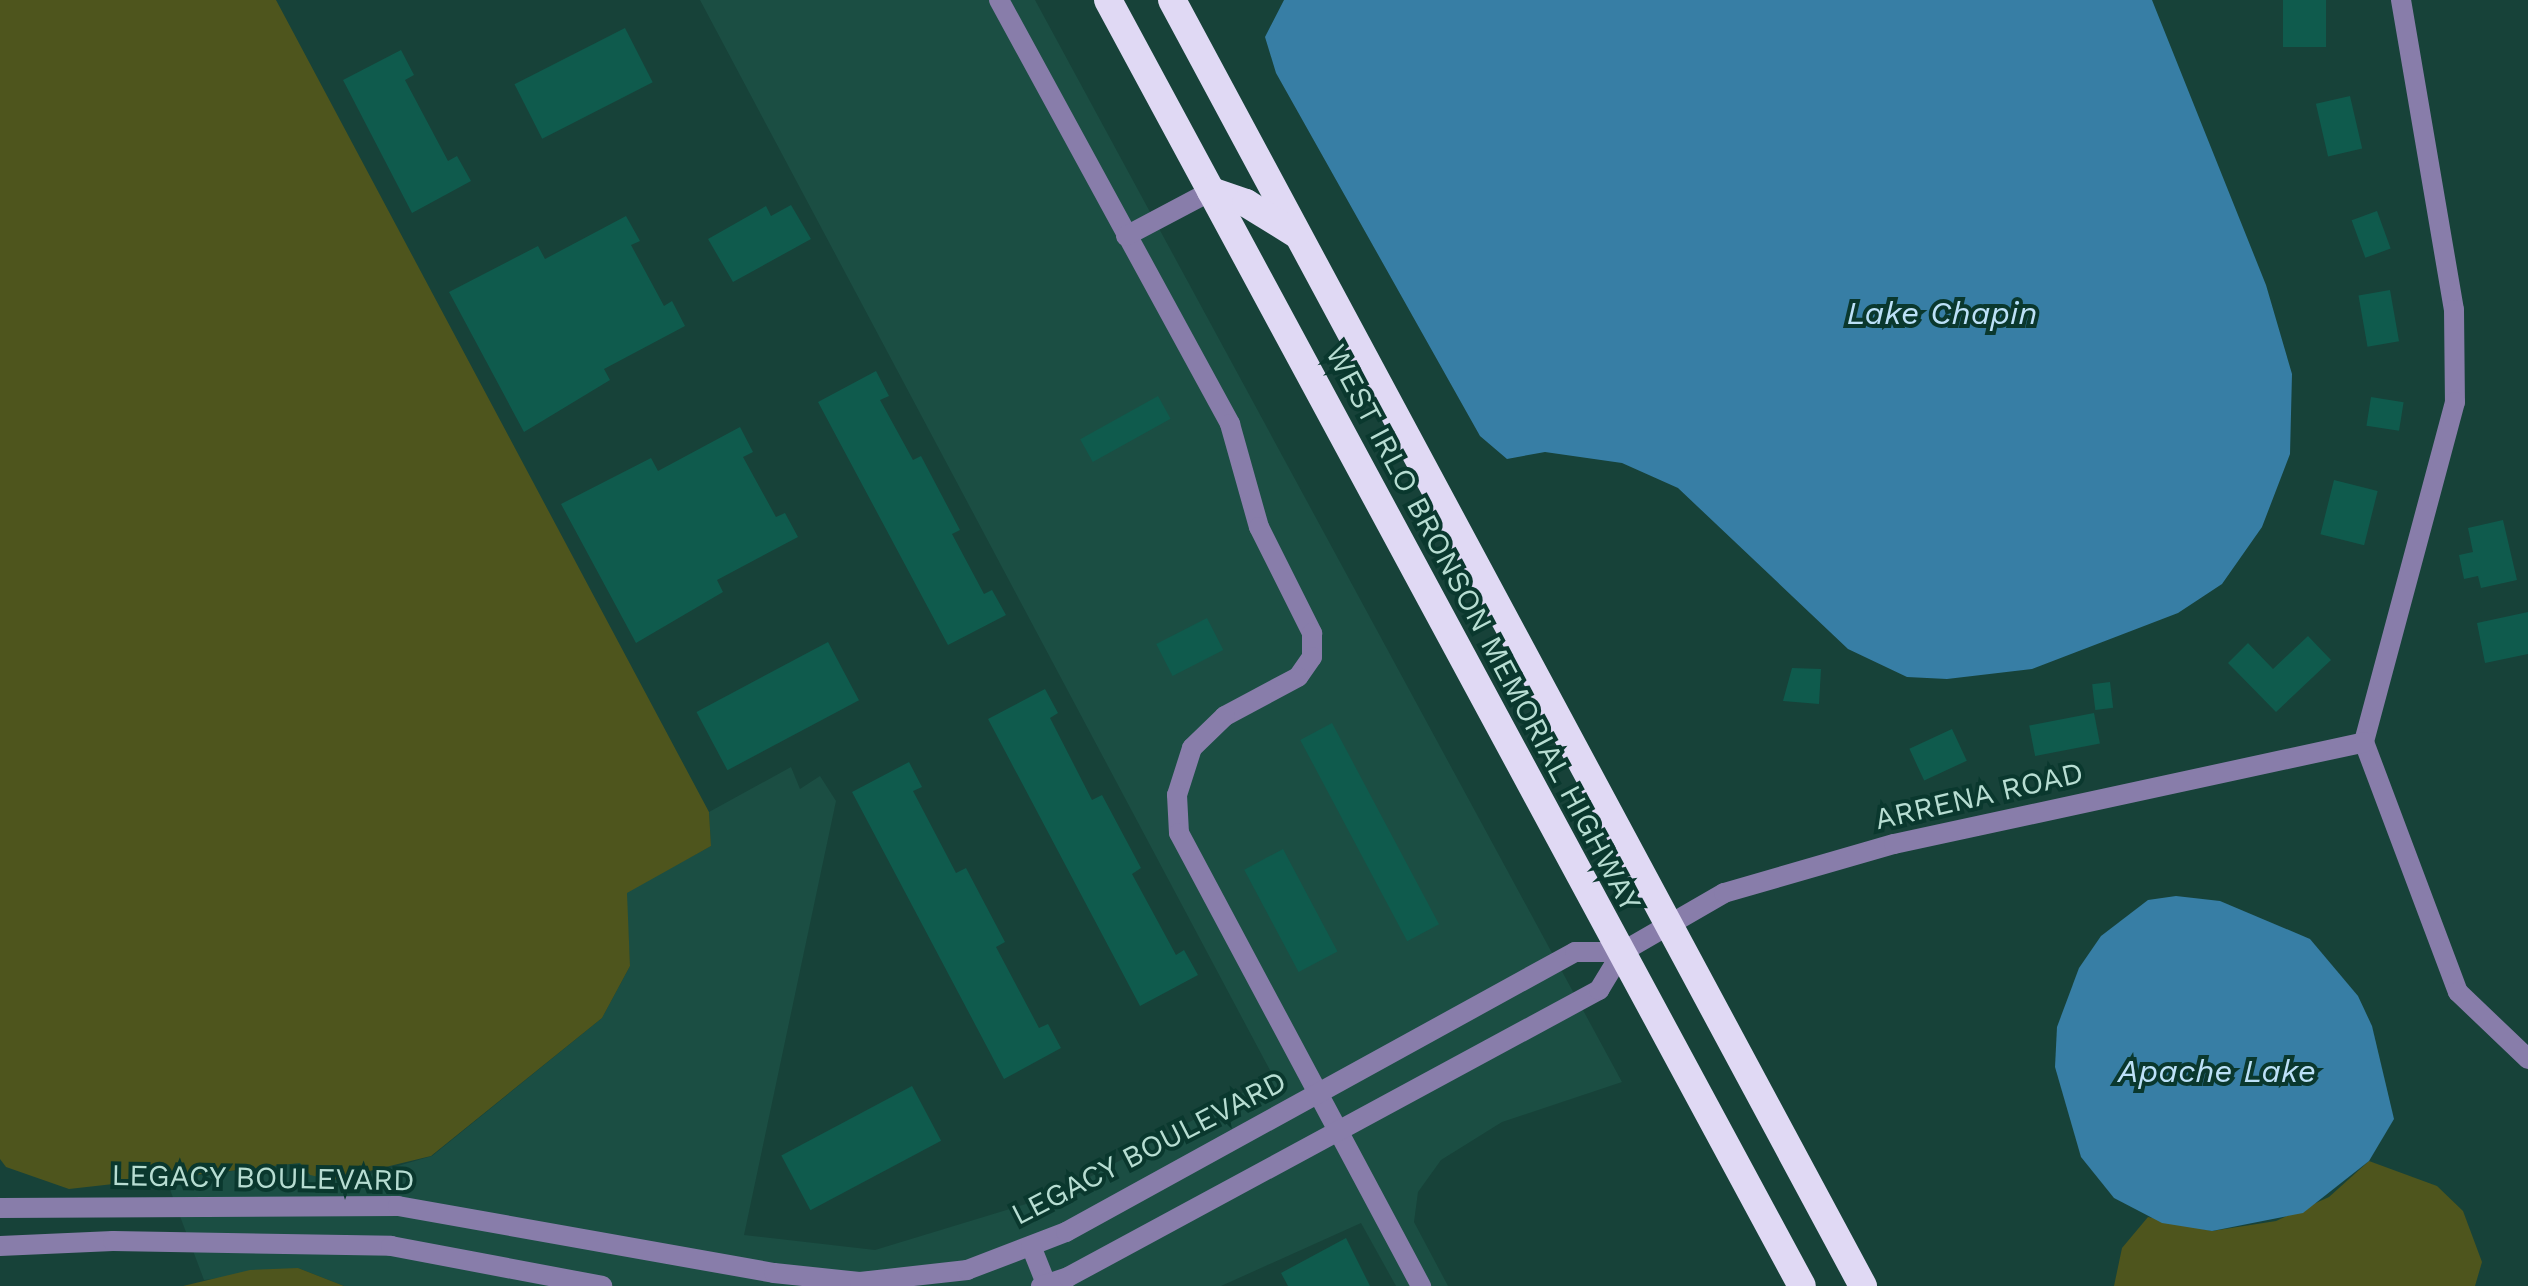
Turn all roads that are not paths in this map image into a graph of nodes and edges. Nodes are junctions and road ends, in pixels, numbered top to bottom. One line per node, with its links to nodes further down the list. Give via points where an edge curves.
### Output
1 (998, 0): 7 (street)
2 (1108, 0): 5 (highway, WEST IRLO BRONSON MEMORIAL HIGHWAY)
3 (1172, 0): 6 (highway, WEST IRLO BRONSON MEMORIAL HIGHWAY)
4 (2401, 0): 8 (street, via 2454,310 2456,402)
5 (1210, 191): 6 (highway, via 1246,203); 7 (street); 10 (highway, WEST IRLO BRONSON MEMORIAL HIGHWAY)
6 (1297, 235): 9 (highway, WEST IRLO BRONSON MEMORIAL HIGHWAY)
7 (1126, 236): 12 (street, via 1230,424 1259,526 1312,633 1312,658 1298,677 1202,734 1185,760 1177,795 1186,851)
8 (2364, 742): 9 (street, ARRENA ROAD, via 1793,870 1724,893); 11 (street, via 2458,992)
9 (1666, 923): 10 (street, ARRENA ROAD); 21 (highway, WEST IRLO BRONSON MEMORIAL HIGHWAY)
10 (1622, 952): 12 (street, LEGACY BOULEVARD, via 1575,952); 13 (street, via 1599,990); 20 (highway, WEST IRLO BRONSON MEMORIAL HIGHWAY)
11 (2528, 1059)
12 (1317, 1094): 13 (street); 16 (street, LEGACY BOULEVARD)
13 (1338, 1132): 17 (street); 19 (street)
14 (0, 1208): 16 (street, LEGACY BOULEVARD, via 398,1206 774,1274 860,1282 966,1270)
15 (0, 1246): 18 (street, via 391,1246)
16 (1030, 1246): 17 (street)
17 (1044, 1285)
18 (599, 1286)
19 (1420, 1286)
20 (1802, 1286)
21 (1863, 1286)

